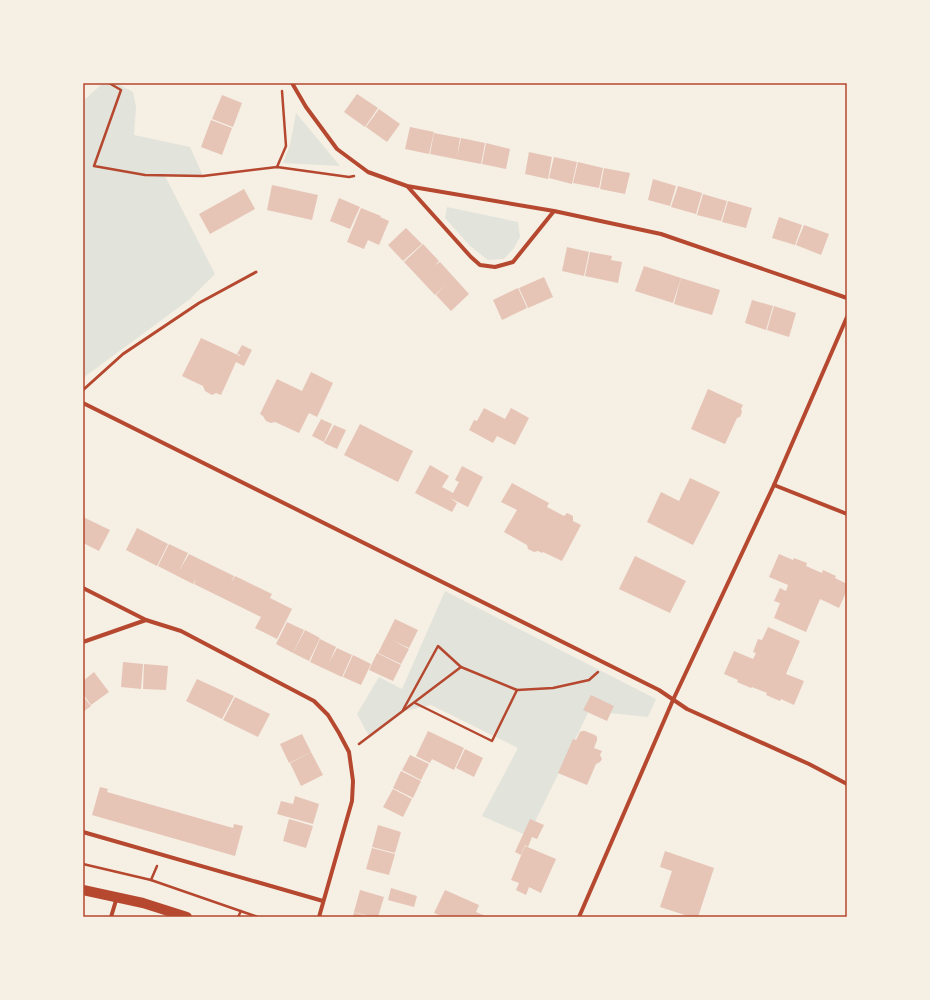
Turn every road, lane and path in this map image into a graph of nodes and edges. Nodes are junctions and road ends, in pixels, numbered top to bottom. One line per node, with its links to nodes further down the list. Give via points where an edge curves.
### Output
1 (109, 83): 4 (path, via 121,90 94,166 145,175 203,176)
2 (292, 83): 5 (street, via 337,149)
3 (282, 91): 4 (path, via 286,146)
4 (277, 167): 5 (path, via 349,178)
5 (368, 172): 6 (street)
6 (407, 186): 7 (street); 7 (street, via 480,265 495,267 513,262)
7 (554, 211): 9 (street, via 661,234)
8 (256, 272): 11 (lane, via 199,303 124,354)
9 (847, 298)
10 (847, 317): 13 (street)
11 (83, 390)
12 (83, 403): 18 (street)
13 (774, 485): 14 (street); 21 (street)
14 (847, 514)
15 (83, 588): 16 (street)
16 (146, 620): 17 (street); 24 (street, via 181,631 314,701 328,715)
17 (83, 642)
18 (608, 665): 20 (path, via 589,680 553,688); 21 (street, via 659,690)
19 (461, 668): 20 (path); 22 (path); 23 (path, via 438,646)
20 (517, 690): 22 (path, via 492,741)
21 (673, 700): 25 (street, via 687,710 809,764); 37 (street)
22 (414, 703): 23 (path)
23 (402, 712): 24 (path)
24 (349, 752): 30 (street, via 353,782 352,801)
25 (847, 784)
26 (83, 832): 30 (street)
27 (83, 864): 31 (path, via 151,880)
28 (83, 890): 29 (main road)
29 (117, 897): 32 (street); 33 (main road)
30 (323, 901): 36 (street)
31 (241, 911): 34 (path); 35 (path)
32 (111, 917)
33 (187, 917)
34 (238, 917)
35 (258, 917)
36 (319, 917)
37 (579, 917)

